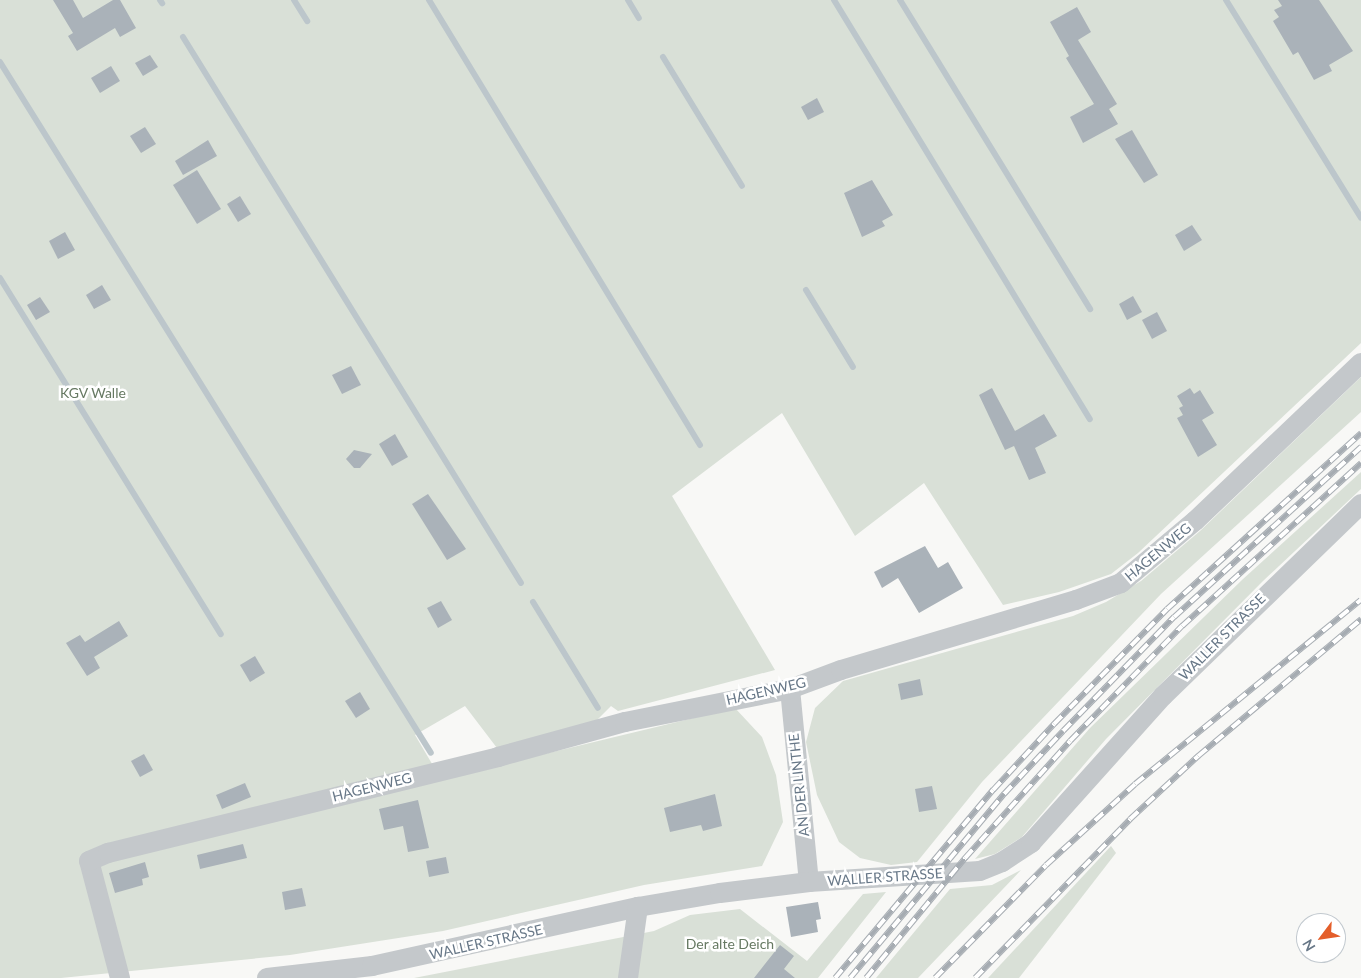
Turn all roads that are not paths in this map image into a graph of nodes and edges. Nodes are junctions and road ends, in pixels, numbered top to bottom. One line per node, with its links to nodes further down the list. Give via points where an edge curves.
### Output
1 (1361, 362): 3 (street, HAGENWEG, via 1195,520 1121,583 1076,600)
2 (1361, 504): 4 (street, WALLER STRASSE, via 1163,696 1031,842 1002,862 980,871)
3 (790, 688): 4 (street, AN DER LINTHE); 6 (street, HAGENWEG, via 625,722 498,757 158,840 89,861)
4 (809, 882): 5 (street, WALLER STRASSE)
5 (638, 906): 7 (street, WALLER STRASSE, via 427,956); 8 (street)
6 (120, 978)
7 (267, 978)
8 (628, 978)

